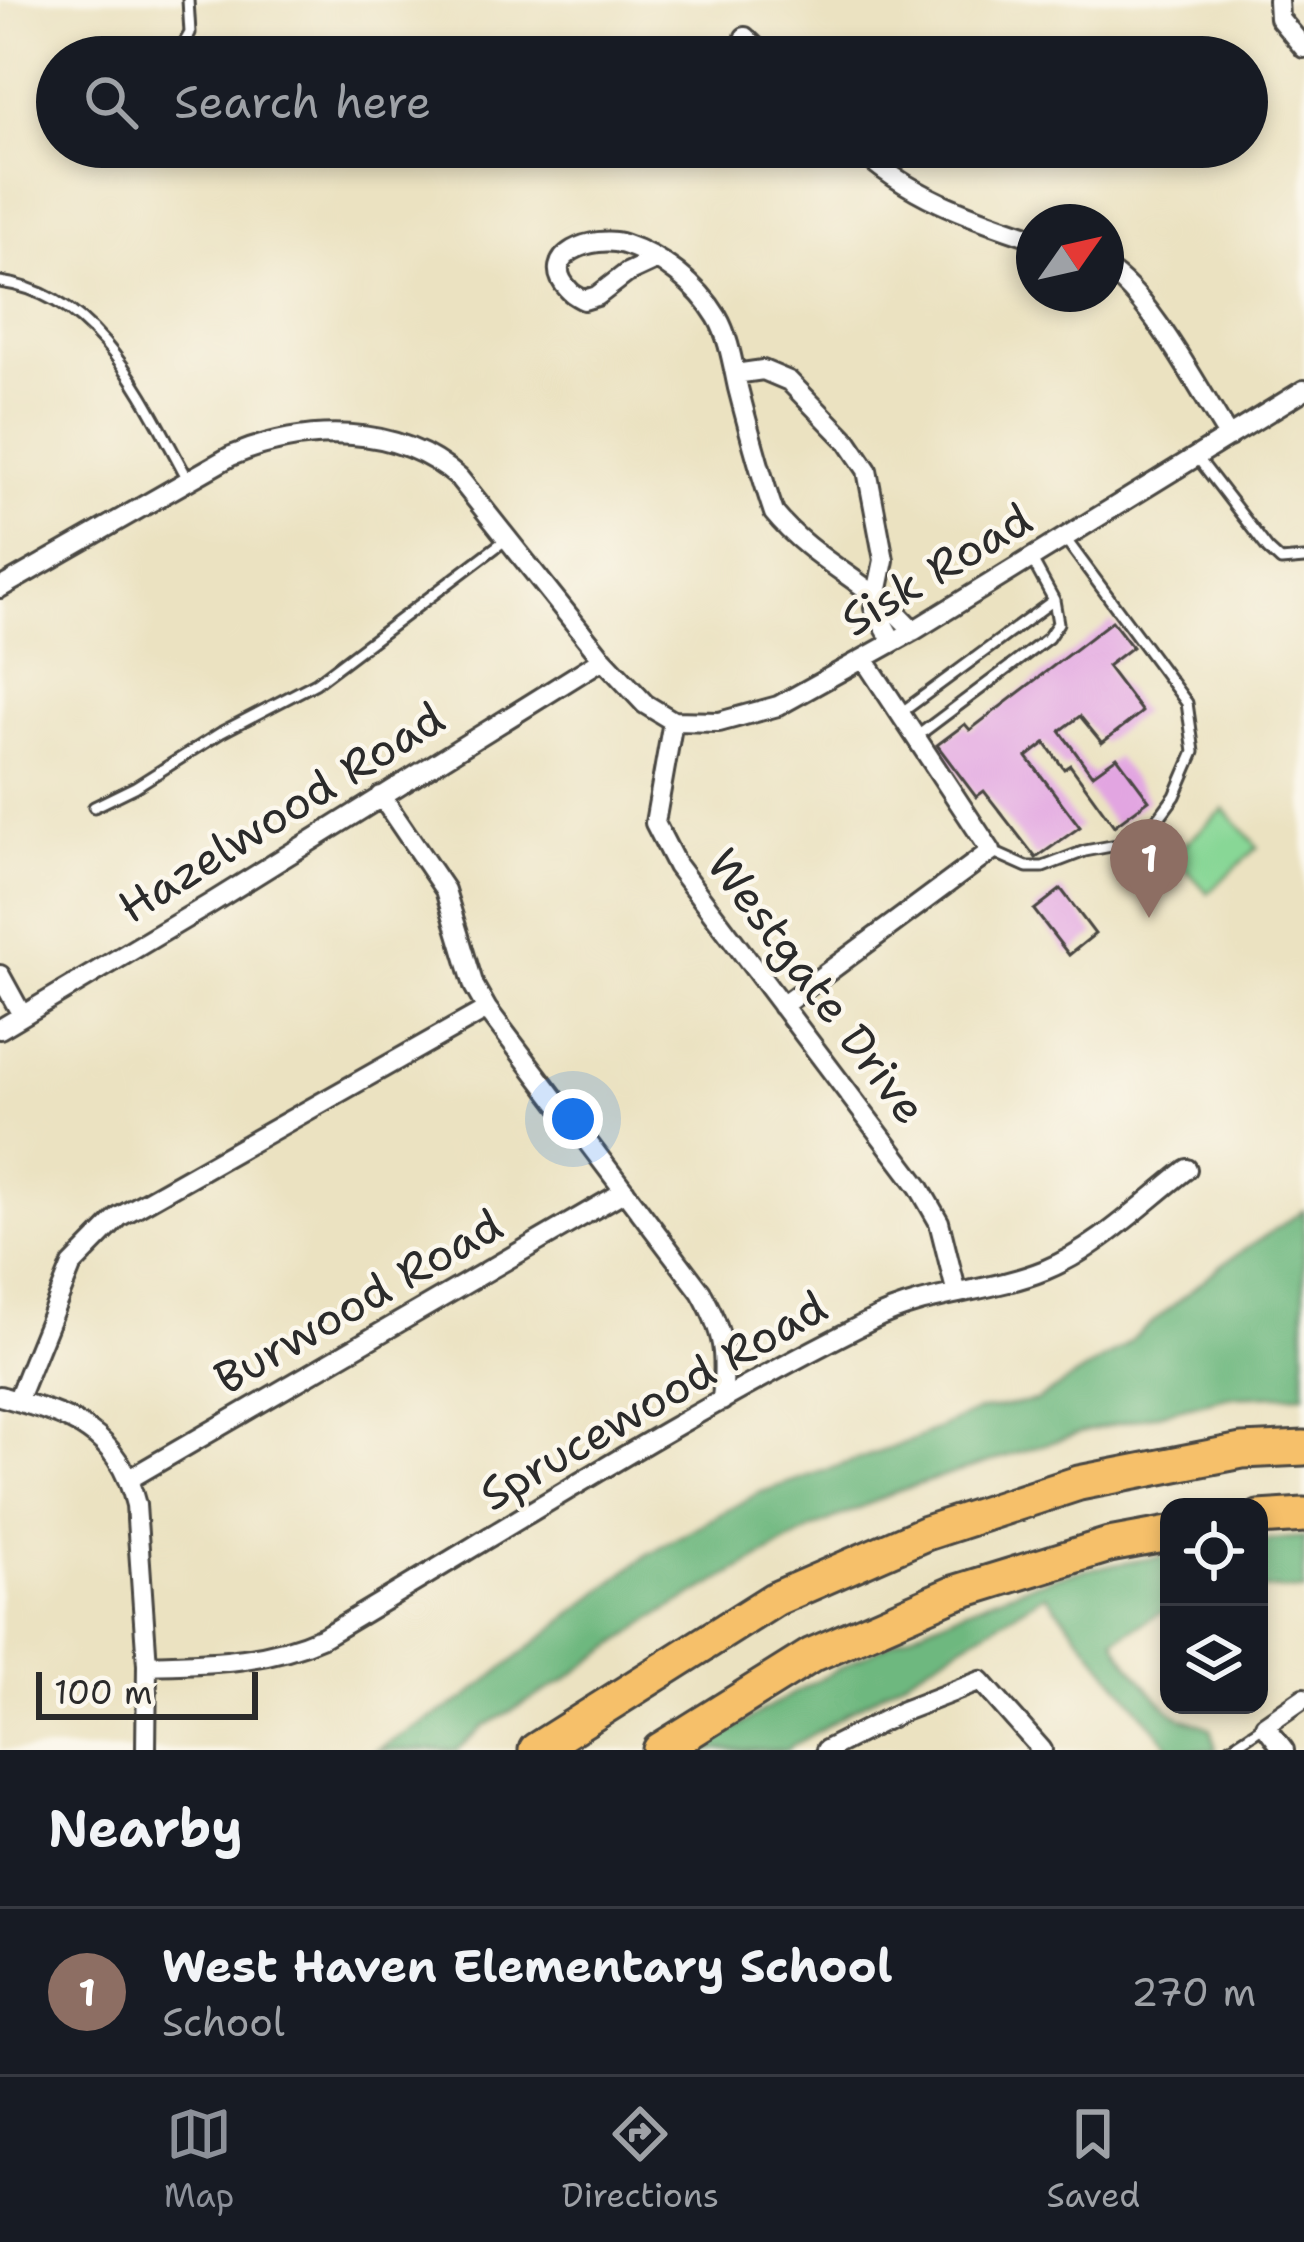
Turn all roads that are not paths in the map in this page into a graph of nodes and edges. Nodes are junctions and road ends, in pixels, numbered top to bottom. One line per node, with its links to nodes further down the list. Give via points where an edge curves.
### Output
1 (188, 0): 3 (lane)
2 (1278, 0): 4 (street, via 1279,18)
3 (188, 36)
4 (1304, 48)
5 (884, 168): 6 (street, via 965,215)
6 (1016, 232)
7 (655, 260): 7 (street, via 623,243 577,244 560,268 562,281 584,301); 10 (street, via 698,290 720,322)
8 (0, 282): 14 (lane, via 25,285 69,310 109,344)
9 (1124, 287): 12 (street)
10 (735, 374): 20 (street, via 774,513); 20 (street, via 763,370 789,381 867,470 884,560)
11 (1304, 390): 12 (street, Sisk Road)
12 (1229, 437): 13 (street, Sisk Road)
13 (1197, 457): 15 (street, Sisk Road); 18 (lane, via 1282,561)
14 (189, 481): 16 (street, via 265,442 376,437 435,456); 19 (street)
15 (1064, 537): 17 (street, Sisk Road); 31 (lane, via 1187,703 1194,752 1161,815 1122,844 1042,867)
16 (508, 538): 25 (street); 30 (lane, via 316,683)
17 (1031, 557): 21 (lane); 22 (street, Sisk Road)
18 (1304, 560)
19 (0, 589)
20 (875, 597): 22 (street); 23 (street)
21 (1054, 600): 26 (lane); 28 (lane, via 1058,622 1048,638)
22 (913, 631): 23 (street, Sisk Road)
23 (893, 642): 24 (street, Sisk Road)
24 (864, 658): 26 (street); 27 (street, Sisk Road, via 748,717)
25 (603, 659): 27 (street); 29 (street, Hazelwood Road)
26 (900, 714): 28 (street)
27 (673, 721): 33 (street, Westgate Drive, via 655,823 677,866)
28 (916, 737): 31 (street)
29 (381, 796): 34 (street, via 445,890); 35 (street, Hazelwood Road)
30 (94, 807)
31 (991, 850): 33 (street)
32 (0, 975): 35 (street)
33 (782, 1006): 39 (street, Westgate Drive, via 919,1187 939,1222)
34 (487, 1009): 38 (street); 40 (street, via 119,1217 73,1265)
35 (22, 1015): 36 (street, Hazelwood Road)
36 (0, 1029)
37 (1187, 1169): 39 (street, Sprucewood Road, via 1049,1268)
38 (625, 1191): 41 (street, via 720,1326); 43 (street, Burwood Road)
39 (956, 1291): 41 (street, Sprucewood Road, via 877,1317)
40 (9, 1398): 43 (street, via 78,1422 117,1455)
41 (722, 1401): 47 (street, Sprucewood Road, via 293,1651)
42 (1304, 1448): 52 (highway, via 1242,1451 1079,1483 926,1533 775,1599)
43 (130, 1479): 47 (street)
44 (1304, 1515): 45 (highway)
45 (1268, 1517)
46 (1160, 1536): 53 (highway, via 954,1592 812,1655)
47 (147, 1665): 51 (street)
48 (1304, 1698): 49 (street)
49 (1265, 1725): 50 (lane); 56 (street)
50 (1230, 1748)
51 (146, 1750)
52 (536, 1750)
53 (660, 1750)
54 (826, 1750): 55 (street, via 980,1681)
55 (1042, 1750)
56 (1284, 1750)

